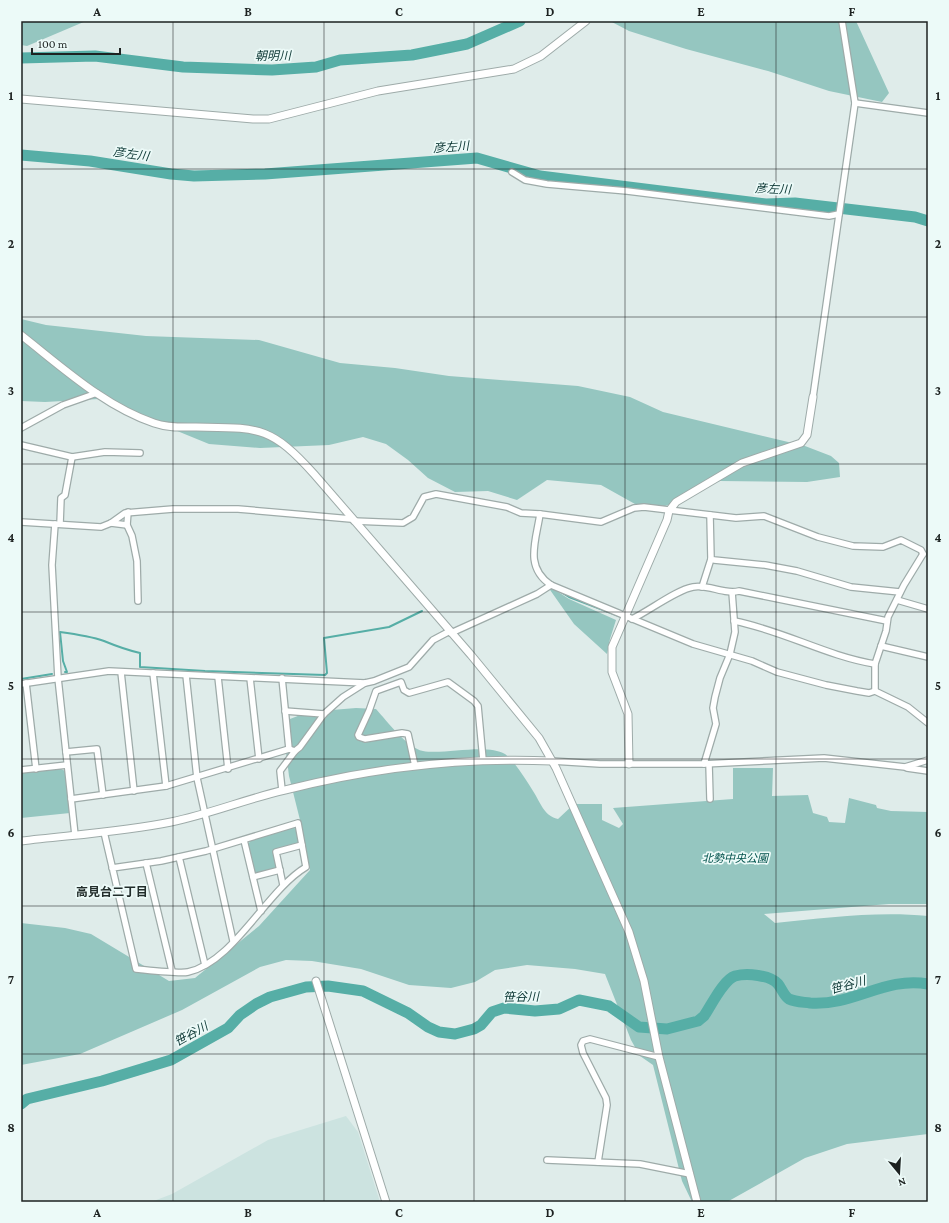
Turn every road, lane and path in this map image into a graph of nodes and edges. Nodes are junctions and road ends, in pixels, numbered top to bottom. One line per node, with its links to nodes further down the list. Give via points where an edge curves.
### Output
1 (586, 21): 3 (street, via 541,56 514,69 361,95 269,119)
2 (842, 21): 4 (street)
3 (21, 99)
4 (855, 103): 5 (street); 7 (street)
5 (928, 113)
6 (512, 172): 7 (street, via 525,180 547,184 627,191 829,216)
7 (839, 214): 10 (street)
8 (21, 335): 9 (street)
9 (97, 393): 11 (street, via 63,405); 19 (street, via 156,424 249,428 279,440 294,452)
10 (813, 397): 15 (street, via 807,435 801,443 742,463 676,502)
11 (21, 428)
12 (21, 445): 14 (street)
13 (140, 454): 14 (street, via 105,452)
14 (72, 457): 22 (street, via 65,495 61,498)
15 (669, 511): 17 (street, via 634,508 601,522); 18 (street); 33 (street)
16 (128, 512): 19 (street, via 238,509); 21 (street); 23 (street)
17 (540, 514): 19 (street, via 521,513 436,494 424,497 413,517 403,523); 26 (street, via 533,559 537,571)
18 (710, 515): 24 (street, via 736,518 764,516 812,535 853,546 883,547 901,540); 25 (street)
19 (352, 520): 37 (street)
20 (21, 522): 22 (street)
21 (111, 523): 22 (street, via 101,527); 23 (street)
22 (58, 524): 46 (street, via 52,565)
23 (127, 525): 31 (street, via 137,561)
24 (926, 554): 29 (street)
25 (711, 559): 27 (street); 29 (street, via 797,571 851,587)
26 (551, 585): 33 (street); 37 (street, via 537,594)
27 (702, 587): 28 (street); 34 (street, via 687,589)
28 (732, 592): 35 (street, via 739,591 800,602); 36 (street)
29 (900, 592): 30 (street)
30 (897, 600): 32 (street); 35 (street)
31 (138, 601)
32 (928, 609)
33 (624, 616): 34 (street); 61 (street, via 612,647 611,659 612,672 628,714)
34 (632, 619): 39 (street, via 693,644)
35 (887, 620): 38 (street)
36 (734, 621): 39 (street, via 736,632); 41 (street, via 762,627 862,662)
37 (451, 632): 49 (street, via 433,640 409,667); 60 (street, via 539,738)
38 (881, 646): 40 (street); 41 (street)
39 (730, 654): 51 (street, via 778,672 826,685 869,693); 62 (street, via 714,697 716,724)
40 (928, 658)
41 (875, 664): 51 (street)
42 (121, 672): 43 (street); 46 (street, via 109,671); 73 (street)
43 (154, 673): 44 (street); 71 (street)
44 (186, 675): 45 (street); 70 (street)
45 (218, 676): 47 (street); 67 (street)
46 (58, 678): 50 (street); 56 (street)
47 (250, 678): 48 (street); 57 (street)
48 (282, 678): 49 (street); 52 (street)
49 (366, 683): 53 (street, via 343,697)
50 (23, 684): 66 (street)
51 (875, 691): 54 (street, via 908,706)
52 (285, 711): 53 (street); 55 (street)
53 (324, 714): 55 (street)
54 (928, 723)
55 (292, 750): 57 (street); 72 (street, via 280,771)
56 (66, 752): 63 (street); 74 (street, via 97,749)
57 (259, 759): 67 (street)
58 (483, 760): 60 (street); 64 (street); 64 (street, via 478,706 474,701 448,682 409,693 404,690 401,682 376,691 358,735 359,738 365,739 408,734)
59 (928, 760): 65 (street)
60 (552, 761): 61 (street); 95 (street, via 629,932 644,981)
61 (629, 764): 62 (street)
62 (706, 764): 65 (street, via 824,758); 76 (street)
63 (67, 765): 66 (street); 75 (street)
64 (415, 766): 72 (street)
65 (905, 767): 69 (street)
66 (36, 769): 68 (street)
67 (228, 769): 70 (street)
68 (21, 770)
69 (928, 771)
70 (197, 778): 71 (street); 77 (street)
71 (166, 786): 73 (street)
72 (282, 790): 77 (street)
73 (134, 791): 74 (street)
74 (103, 795): 75 (street)
75 (71, 799): 79 (street)
76 (710, 799)
77 (204, 814): 78 (street, via 138,828); 83 (street)
78 (104, 832): 79 (street); 86 (street)
79 (75, 835): 81 (street)
80 (244, 840): 82 (street, via 298,823); 83 (street); 88 (street)
81 (21, 841)
82 (302, 845): 87 (street, via 276,852); 89 (street, via 306,867 295,873)
83 (212, 849): 84 (street); 91 (street)
84 (179, 857): 85 (street); 92 (street)
85 (146, 863): 86 (street); 93 (street)
86 (112, 868): 93 (street, via 136,969)
87 (280, 870): 88 (street); 89 (street)
88 (253, 877): 90 (street)
89 (284, 885): 90 (street)
90 (261, 911): 91 (street)
91 (233, 941): 92 (street, via 211,962)
92 (204, 965): 93 (street, via 188,972)
93 (172, 971)
94 (316, 981): 99 (street)
95 (659, 1057): 97 (street, via 590,1040 583,1041 583,1052 607,1105); 98 (street)
96 (547, 1160): 97 (street)
97 (598, 1162): 98 (street, via 640,1164)
98 (690, 1174): 100 (street)
99 (386, 1202)
100 (696, 1202)

